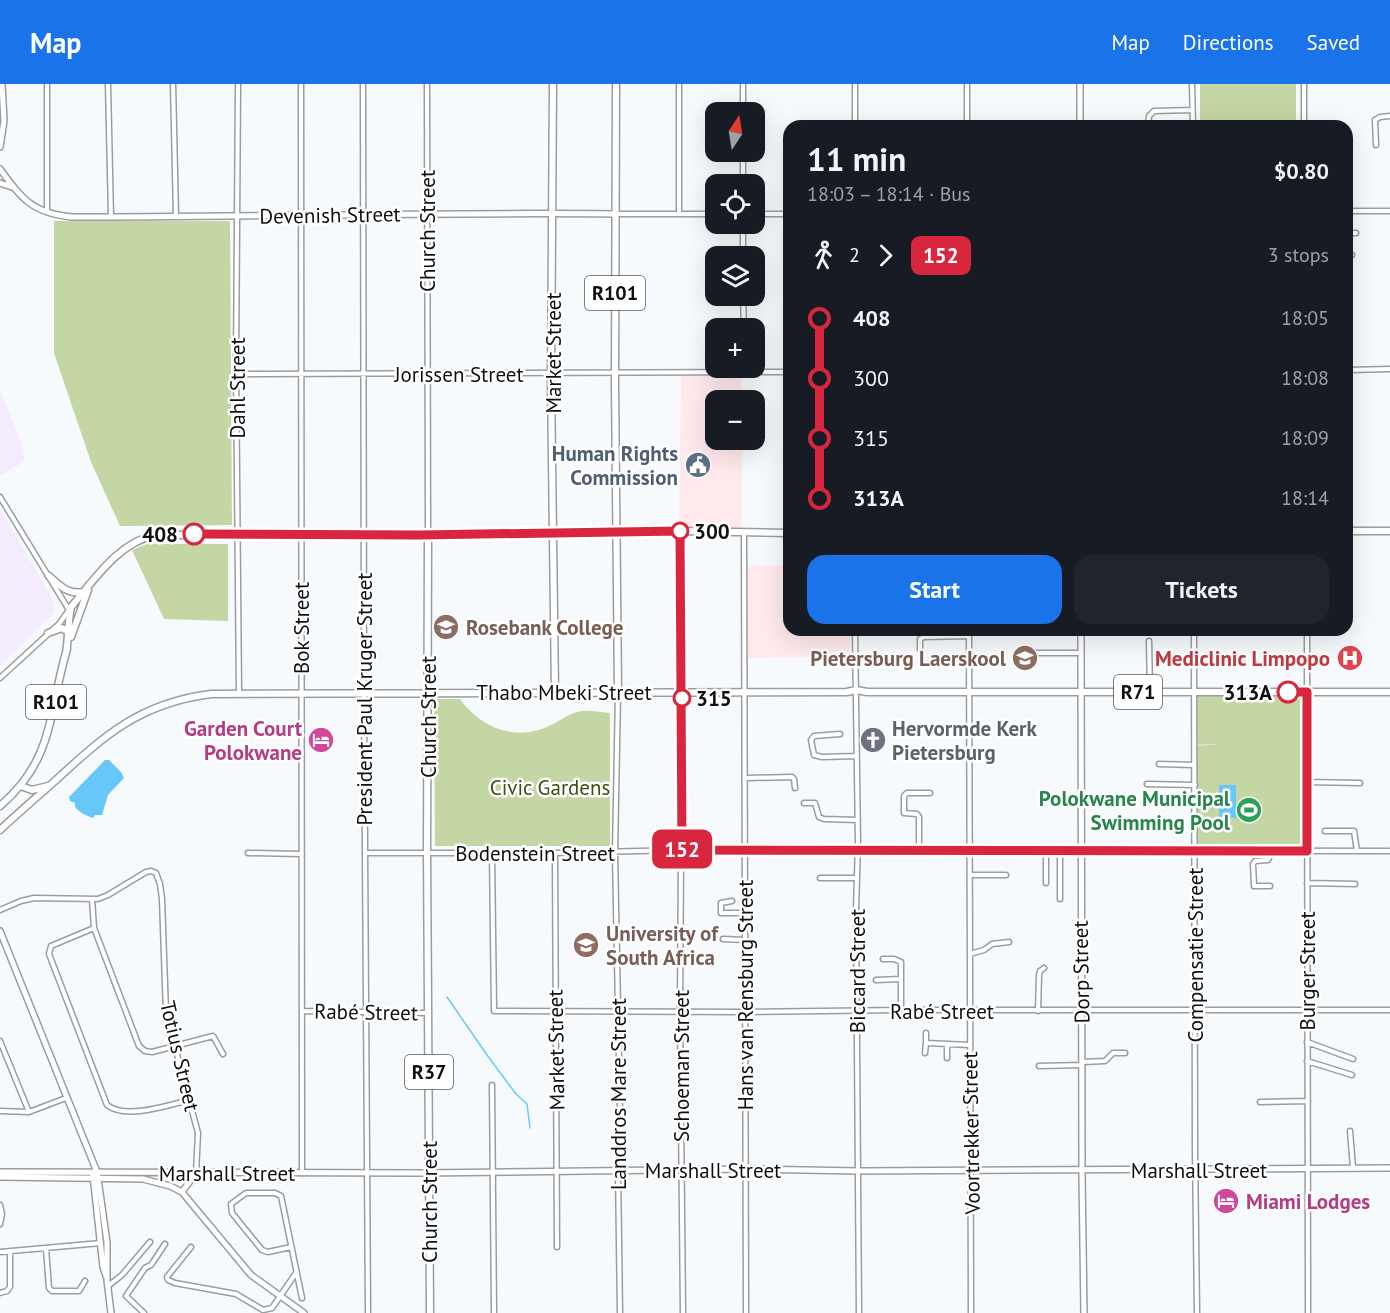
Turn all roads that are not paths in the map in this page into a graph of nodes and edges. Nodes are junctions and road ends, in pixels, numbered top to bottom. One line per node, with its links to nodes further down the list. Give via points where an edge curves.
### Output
1 (2, 84): 28 (street, via 4,121)
2 (47, 84): 34 (street)
3 (108, 84): 46 (street)
4 (173, 84): 44 (street)
5 (238, 84): 45 (street, Dahl Street)
6 (301, 84): 42 (street, Bok Street)
7 (363, 84): 43 (street, President Paul Kruger Street)
8 (427, 84): 35 (street, Church Street)
9 (553, 84): 36 (main road, Market Street)
10 (616, 84): 37 (main road, Landdros Mare Street / R101)
11 (679, 84): 38 (street)
12 (743, 84): 18 (street)
13 (855, 84): 21 (street)
14 (967, 84): 22 (street)
15 (1080, 84): 23 (street)
16 (1192, 84): 19 (street)
17 (1304, 84): 26 (street)
18 (743, 102)
19 (1192, 110): 24 (street, via 1154,111); 25 (street)
20 (1390, 116): 27 (street, via 1375,120)
21 (855, 120)
22 (967, 120)
23 (1080, 120)
24 (1149, 120)
25 (1193, 120)
26 (1304, 120)
27 (1376, 145)
28 (0, 147)
29 (0, 169): 31 (street, Devenish Street)
30 (0, 183): 31 (street)
31 (12, 187): 34 (street, Devenish Street, via 33,207)
32 (1353, 211): 33 (street)
33 (1390, 211)
34 (47, 213): 46 (street, Devenish Street)
35 (427, 213): 36 (street, Devenish Street); 43 (street, Devenish Street); 54 (street, Church Street)
36 (553, 213): 37 (street, Devenish Street); 55 (main road, Market Street)
37 (616, 214): 38 (street, Devenish Street); 50 (main road, Landdros Mare Street / R101)
38 (679, 214): 39 (street, Devenish Street)
39 (705, 214)
40 (765, 214): 41 (street)
41 (783, 214)
42 (301, 215): 43 (street, Devenish Street); 45 (street, Devenish Street); 56 (street, Bok Street)
43 (363, 215): 57 (street, President Paul Kruger Street)
44 (176, 216): 45 (street, Devenish Street); 46 (street, Devenish Street)
45 (237, 216): 53 (street, Dahl Street)
46 (111, 217)
47 (1390, 369): 48 (street)
48 (1353, 370)
49 (783, 372): 52 (street, Jorissen Street)
50 (615, 373): 51 (street, Jorissen Street); 55 (street, Jorissen Street); 62 (main road, Landdros Mare Street / R101)
51 (705, 373)
52 (765, 373)
53 (236, 374): 56 (street, Jorissen Street); 65 (street, Dahl Street)
54 (427, 374): 55 (street, Jorissen Street); 57 (street, Jorissen Street); 69 (street, Church Street)
55 (552, 374): 68 (main road, Market Street)
56 (300, 375): 57 (street, Jorissen Street); 66 (street, Bok Street)
57 (364, 375): 67 (street, President Paul Kruger Street)
58 (0, 497): 70 (street)
59 (680, 531): 62 (main road); 63 (main road); 91 (street, Schoeman Street)
60 (1353, 531): 61 (main road)
61 (1390, 531)
62 (617, 533): 68 (main road); 90 (main road, Landdros Mare Street / R101)
63 (744, 533): 64 (main road); 92 (street, Hans van Rensburg Street)
64 (783, 533)
65 (238, 534): 66 (main road, R101); 71 (main road, R101, via 146,537 124,547); 98 (street, Dahl Street)
66 (301, 534): 67 (main road, R101); 99 (street, Bok Street)
67 (364, 534): 69 (main road, R101); 100 (street, President Paul Kruger Street)
68 (553, 534): 69 (main road, R101); 101 (main road, Market Street)
69 (428, 535): 89 (main road, Church Street / R37)
70 (49, 576): 72 (main road, via 67,591); 73 (street)
71 (89, 586): 72 (main road, R101); 84 (main road, R101)
72 (84, 592): 73 (main road, R101)
73 (69, 610): 74 (street); 80 (main road, R101)
74 (48, 633): 80 (main road, via 62,628); 86 (street)
75 (855, 636): 87 (street, Biccard Street)
76 (969, 636): 82 (street, via 924,637 920,639); 88 (street, Voortrekker Street)
77 (1081, 636): 85 (street, Dorp Street)
78 (1194, 636): 95 (street, Compensatie Street)
79 (1307, 636): 96 (street, Burger Street)
80 (69, 637): 84 (main road, R101)
81 (1149, 641): 94 (street)
82 (920, 649)
83 (1027, 652): 85 (street)
84 (66, 653): 112 (main road, R101, via 47,738)
85 (1081, 653): 93 (street, Dorp Street)
86 (0, 678)
87 (856, 690): 88 (main road, Thabo Mbeki Street / R71); 92 (main road, Thabo Mbeki Street / R71); 103 (street, Biccard Street)
88 (968, 691): 93 (main road, Thabo Mbeki Street / R71); 129 (street, Voortrekker Street)
89 (427, 692): 100 (main road, Thabo Mbeki Street / R101); 101 (main road, Thabo Mbeki Street / R101); 133 (main road, Church Street / R37)
90 (618, 692): 91 (main road, Thabo Mbeki Street / R71); 101 (main road, Thabo Mbeki Street / R101); 138 (street, Landdros Mare Street)
91 (682, 692): 92 (main road, Thabo Mbeki Street / R71); 121 (street, Schoeman Street)
92 (744, 692): 106 (street, Hans van Rensburg Street)
93 (1081, 692): 94 (main road, Thabo Mbeki Street / R71); 127 (street, Dorp Street)
94 (1150, 692): 95 (main road, Thabo Mbeki Street / R71)
95 (1195, 692): 96 (main road, Thabo Mbeki Street / R71); 105 (street, Compensatie Street)
96 (1307, 692): 97 (main road, Thabo Mbeki Street / R71); 107 (street, Burger Street)
97 (1390, 692)
98 (239, 693): 99 (main road, Thabo Mbeki Street / R101); 109 (main road, Thabo Mbeki Street / R101, via 195,696 140,714 101,739)
99 (302, 693): 100 (main road, Thabo Mbeki Street / R101); 139 (street, Bok Street)
100 (364, 693): 135 (street, President Paul Kruger Street)
101 (555, 693)
102 (840, 735): 103 (street, via 814,736 814,755)
103 (857, 756): 117 (street, Biccard Street)
104 (1159, 764): 105 (street)
105 (1194, 765): 111 (street, Compensatie Street)
106 (746, 778): 113 (street, via 792,777); 122 (street, Hans van Rensburg Street)
107 (1306, 782): 108 (street); 130 (street, Burger Street)
108 (1360, 783)
109 (51, 784): 112 (main road, via 32,790); 118 (main road, Thabo Mbeki Street / R101)
110 (1147, 784): 111 (street)
111 (1195, 785): 120 (street, Compensatie Street)
112 (21, 786): 116 (main road, R101)
113 (795, 788)
114 (930, 793): 124 (street, via 904,796 903,812 919,817)
115 (804, 803): 117 (street, via 815,803 819,817 824,819)
116 (0, 807)
117 (858, 820): 123 (street, Biccard Street)
118 (0, 830)
119 (1325, 831): 131 (street, via 1354,831)
120 (1195, 849): 127 (street, Bodenstein Street); 128 (street, Bodenstein Street); 172 (street, Compensatie Street)
121 (682, 850): 122 (street, Bodenstein Street); 138 (street, Bodenstein Street); 174 (street, Schoeman Street)
122 (746, 850): 123 (street, Bodenstein Street); 152 (street, Hans van Rensburg Street)
123 (858, 850): 124 (street, Bodenstein Street); 143 (street, Biccard Street)
124 (919, 850): 129 (street, Bodenstein Street)
125 (1046, 850): 126 (street, Bodenstein Street); 129 (street, Bodenstein Street); 144 (street)
126 (1060, 850): 127 (street, Bodenstein Street); 149 (street)
127 (1081, 850): 171 (street, Dorp Street)
128 (1272, 850): 130 (street, Bodenstein Street); 147 (street, via 1268,860 1253,864 1254,886)
129 (970, 851): 140 (street, Voortrekker Street)
130 (1307, 851): 131 (street, Bodenstein Street); 145 (street, Burger Street)
131 (1357, 851): 132 (street, Bodenstein Street)
132 (1390, 851)
133 (427, 852): 135 (street, Bodenstein Street); 136 (street, Bodenstein Street); 177 (main road, Church Street / R37)
134 (248, 853): 139 (street)
135 (365, 853): 173 (street, President Paul Kruger Street)
136 (492, 853): 137 (street, Bodenstein Street); 163 (street, Rabé Street, via 494,1011)
137 (555, 853): 138 (street, Bodenstein Street); 163 (street, Market Street)
138 (615, 853): 168 (street, Landdros Mare Street)
139 (302, 854): 167 (street, Bok Street)
140 (970, 875): 141 (street); 158 (street, Voortrekker Street)
141 (1006, 875)
142 (820, 878): 143 (street)
143 (857, 878): 176 (street, Biccard Street)
144 (1046, 883)
145 (1307, 883): 146 (street); 165 (street, Burger Street)
146 (1355, 884)
147 (1270, 886)
148 (92, 899): 151 (street, via 28,899); 153 (street); 184 (street, Totius Street, via 108,895 139,875 151,871 157,876 166,1013)
149 (1060, 899)
150 (732, 901): 152 (street, via 721,903 721,913)
151 (0, 910)
152 (745, 913): 156 (street, Hans van Rensburg Street)
153 (94, 928): 184 (street, via 139,1046 152,1052); 196 (street, via 51,946 49,954 107,1106 118,1111 146,1111)
154 (0, 931): 195 (street)
155 (723, 939): 156 (street)
156 (745, 940): 175 (street, Hans van Rensburg Street)
157 (1009, 942): 158 (street, via 992,944)
158 (970, 954): 169 (street, Voortrekker Street)
159 (883, 959): 161 (street, via 901,962)
160 (1044, 968): 170 (street, via 1039,975)
161 (902, 979): 162 (street); 164 (street)
162 (876, 980)
163 (555, 1010): 168 (street, Rabé Street); 212 (street, Market Street)
164 (901, 1010): 169 (street, Rabé Street); 176 (street, Rabé Street)
165 (1307, 1010): 166 (street, Rabé Street); 172 (street, Rabé Street); 180 (street, Burger Street)
166 (1390, 1010)
167 (302, 1011): 173 (street, Rabé Street); 217 (street, Bok Street)
168 (619, 1011): 174 (street, Rabé Street); 207 (street, Landdros Mare Street)
169 (970, 1011): 170 (street, Rabé Street); 183 (street, Voortrekker Street)
170 (1038, 1011): 171 (street, Rabé Street)
171 (1082, 1011): 172 (street, Rabé Street); 191 (street, Dorp Street)
172 (1196, 1011): 210 (street, Compensatie Street)
173 (365, 1012): 177 (street, Rabé Street); 215 (street, President Paul Kruger Street)
174 (680, 1012): 175 (street, Rabé Street); 208 (street, Schoeman Street)
175 (745, 1012): 176 (street, Rabé Street); 203 (street, Hans van Rensburg Street)
176 (857, 1012): 213 (street, Biccard Street)
177 (429, 1013): 218 (main road, Church Street / R37)
178 (926, 1033): 181 (street)
179 (0, 1041): 200 (street)
180 (1307, 1042): 189 (street); 190 (street, Burger Street)
181 (926, 1043): 182 (street); 185 (street)
182 (947, 1044): 183 (street); 188 (street)
183 (970, 1045): 204 (street, Voortrekker Street)
184 (174, 1047): 187 (street, via 213,1036); 196 (street, Totius Street)
185 (925, 1053)
186 (1125, 1053): 191 (street)
187 (223, 1054)
188 (947, 1058)
189 (1353, 1059)
190 (1307, 1061): 193 (street); 197 (street, Burger Street)
191 (1082, 1063): 192 (street); 209 (street, Dorp Street)
192 (1039, 1066)
193 (1352, 1075)
194 (492, 1085): 211 (street)
195 (66, 1098): 200 (street); 219 (street)
196 (190, 1100): 216 (street, Totius Street, via 198,1133)
197 (1308, 1101): 198 (street); 205 (street, Burger Street)
198 (1260, 1102)
199 (0, 1111): 200 (street)
200 (29, 1112)
201 (1350, 1131): 206 (street)
202 (1390, 1168): 206 (street, Marshall Street)
203 (745, 1169): 208 (street, Marshall Street); 213 (street, Marshall Street); 247 (street, Hans van Rensburg Street)
204 (972, 1169): 209 (street, Marshall Street); 213 (street, Marshall Street); 249 (street, Voortrekker Street)
205 (1308, 1169): 206 (street, Marshall Street); 210 (street, Marshall Street); 252 (street, Burger Street)
206 (1353, 1169)
207 (618, 1170): 208 (street, Marshall Street); 212 (street, Marshall Street); 245 (street, Landdros Mare Street)
208 (682, 1170): 246 (street, Schoeman Street)
209 (1082, 1170): 210 (street, Marshall Street); 250 (street, Dorp Street)
210 (1195, 1170): 251 (street, Compensatie Street)
211 (491, 1171): 212 (street, Marshall Street); 218 (street, Marshall Street); 244 (street)
212 (557, 1171): 229 (street, Market Street)
213 (859, 1171): 248 (street, Biccard Street)
214 (0, 1172): 219 (street, Marshall Street)
215 (366, 1172): 217 (street, Marshall Street); 218 (street, Marshall Street); 242 (street, President Paul Kruger Street)
216 (196, 1173): 217 (street, Marshall Street); 219 (street, Marshall Street); 221 (street)
217 (302, 1173)
218 (429, 1173): 243 (main road, Church Street / R37)
219 (95, 1175): 220 (street, Marshall Street); 221 (street, via 159,1182); 224 (street)
220 (0, 1178)
221 (182, 1192): 237 (street, via 239,1263)
222 (0, 1205): 223 (street)
223 (0, 1224)
224 (104, 1242): 230 (street); 235 (street)
225 (150, 1242): 235 (street, via 122,1275)
226 (165, 1244): 240 (street, via 126,1296)
227 (191, 1247): 237 (street, via 167,1276 170,1282 236,1293 266,1311)
228 (291, 1247): 228 (street, via 283,1201 278,1194 244,1194 231,1204 231,1213 262,1250); 233 (street)
229 (557, 1247)
230 (46, 1249): 232 (street); 234 (street, via 52,1292 79,1291)
231 (0, 1252): 232 (street)
232 (10, 1252): 236 (street, via 10,1287)
233 (296, 1272): 237 (street); 238 (street)
234 (85, 1281)
235 (108, 1283): 239 (street)
236 (0, 1293)
237 (281, 1296): 241 (street)
238 (302, 1298)
239 (112, 1313)
240 (144, 1313)
241 (304, 1313)
242 (368, 1313)
243 (430, 1313)
244 (494, 1313)
245 (620, 1313)
246 (683, 1313)
247 (746, 1313)
248 (859, 1313)
249 (971, 1313)
250 (1084, 1313)
251 (1197, 1313)
252 (1308, 1313)

